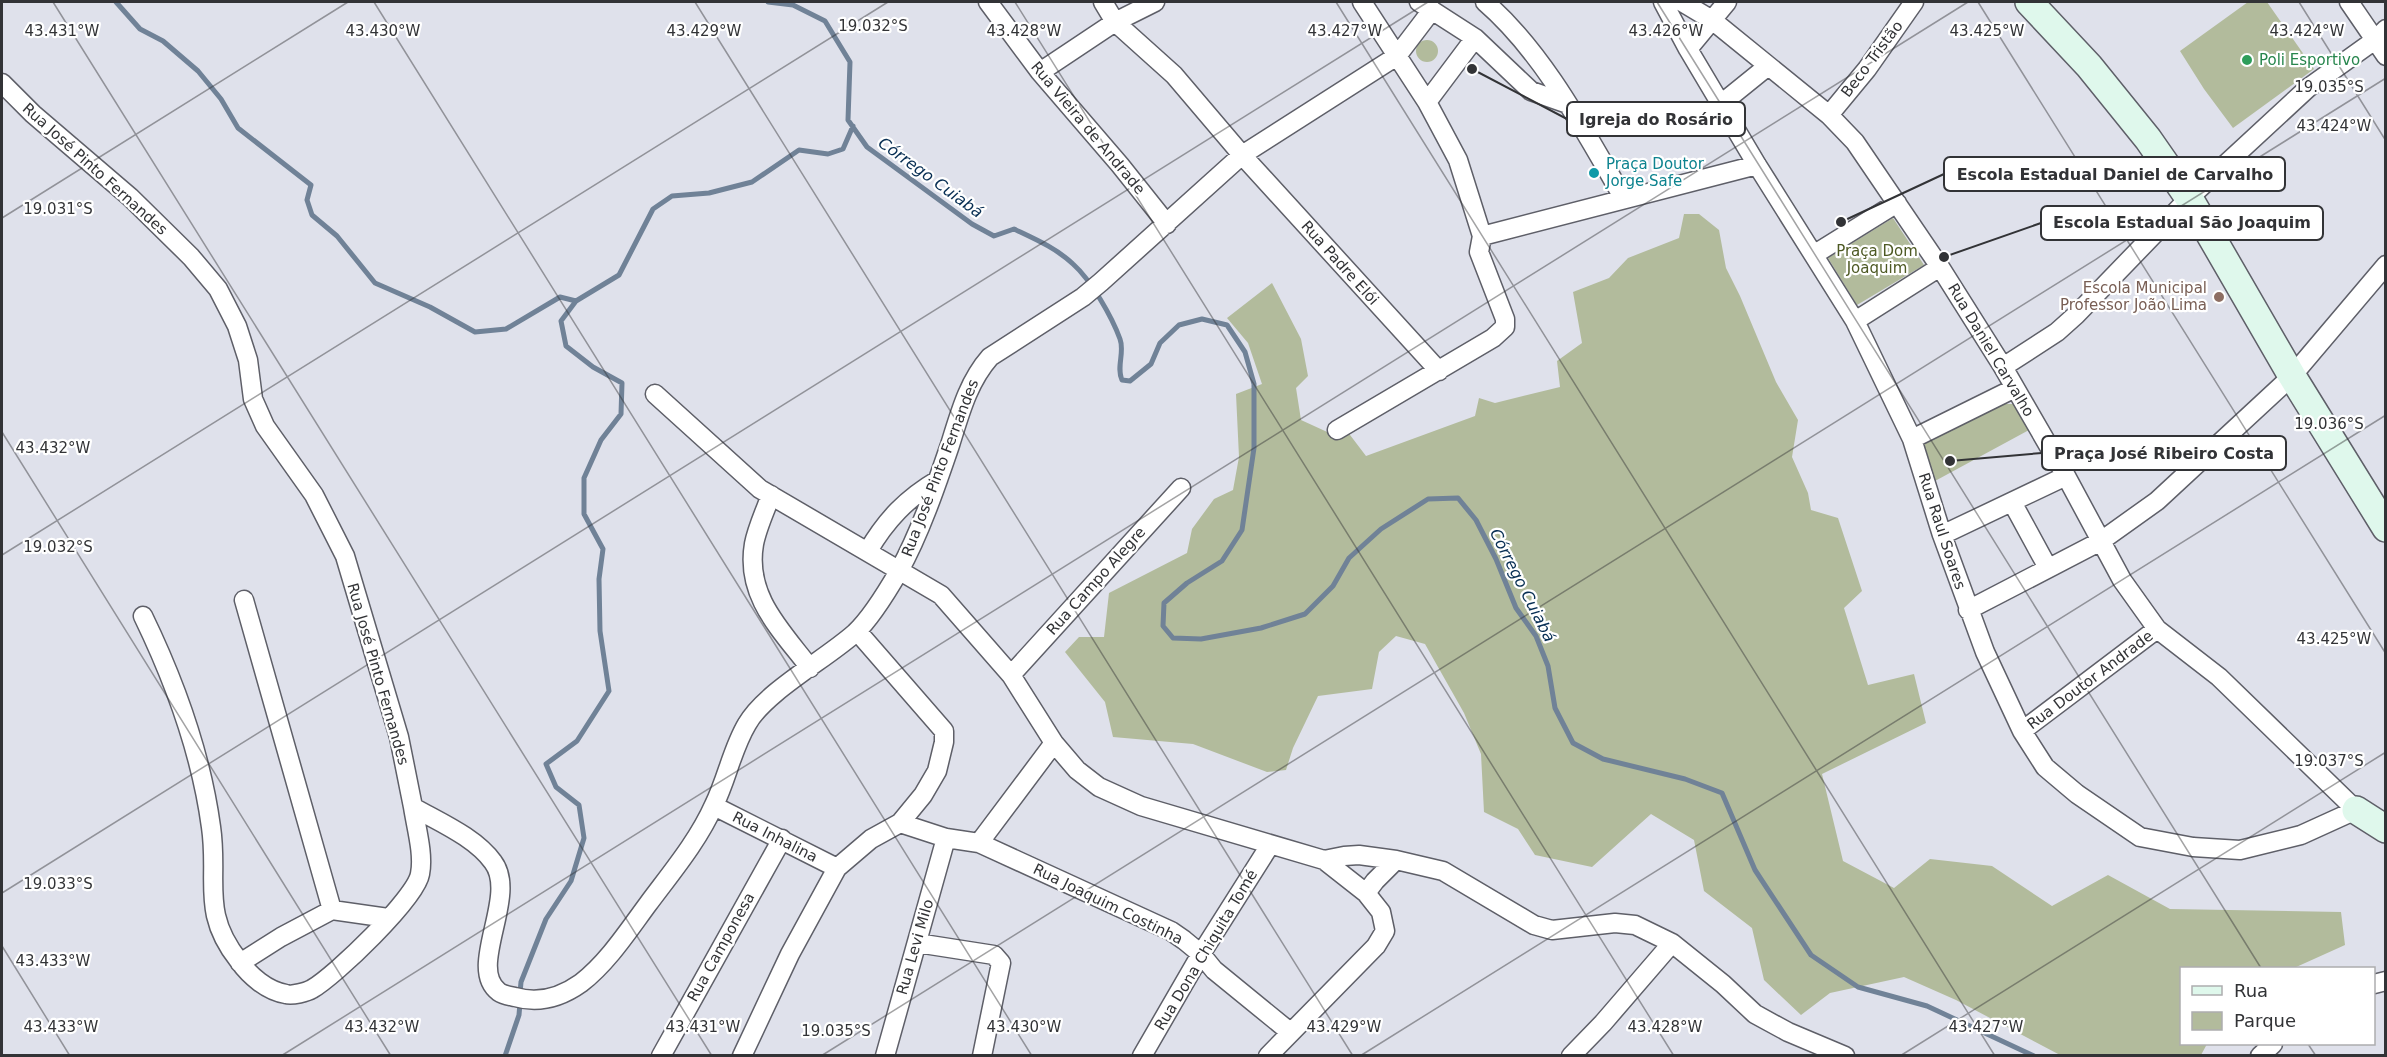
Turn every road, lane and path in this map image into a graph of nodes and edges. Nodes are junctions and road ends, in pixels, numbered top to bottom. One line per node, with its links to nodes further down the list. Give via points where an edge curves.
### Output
1 (988, 2): 21 (street, Rua Vieira de Andrade)
2 (1103, 2): 14 (street, Rua Padre Elói)
3 (1155, 2): 14 (street)
4 (1362, 2): 18 (street)
5 (1488, 2): 24 (street)
6 (1663, 2): 17 (street, Rua Raul Soares)
7 (1682, 2): 13 (street, Rua Daniel Carvalho)
8 (1727, 2): 13 (street)
9 (1914, 2): 26 (street, Beco Tristão)
10 (2029, 2): 29 (main road, via 2090,66)
11 (2349, 2): 15 (street)
12 (1425, 6): 16 (street); 18 (street)
13 (1712, 20): 17 (street); 20 (street, Rua Daniel Carvalho)
14 (1115, 22): 21 (street); 27 (street, Rua Padre Elói, via 1174,75)
15 (2380, 34): 19 (street); 29 (street, via 2308,88)
16 (1475, 38): 23 (street); 24 (street, via 1531,91)
17 (1688, 49): 25 (street, Rua Raul Soares)
18 (1397, 56): 23 (street); 27 (street, Rua José Pinto Fernandes)
19 (2385, 56)
20 (1768, 66): 25 (street); 26 (street, Rua Daniel Carvalho)
21 (1040, 72): 32 (street, Rua Vieira de Andrade)
22 (2, 83): 66 (street, Rua José Pinto Fernandes, via 130,197 218,289 237,326 248,360 253,399 265,426 314,495 345,556 399,737)
23 (1427, 102): 33 (street, via 1458,160)
24 (1568, 104): 30 (street)
25 (1721, 104): 28 (street, Rua Raul Soares)
26 (1829, 115): 31 (street, Rua Daniel Carvalho, via 1855,142)
27 (1242, 154): 32 (street, Rua José Pinto Fernandes); 39 (street, Rua Padre Elói)
28 (1758, 165): 30 (street); 34 (street, Rua Raul Soares)
29 (2189, 198): 38 (street, via 2076,315); 40 (main road)
30 (1624, 199): 33 (street)
31 (1897, 203): 34 (street); 36 (street, Rua Daniel Carvalho)
32 (1167, 224): 46 (street, Rua José Pinto Fernandes, via 1083,297 990,357 979,369 969,387)
33 (1482, 236): 39 (street, via 1479,252 1505,327)
34 (1815, 254): 37 (street, Rua Raul Soares)
35 (2385, 265): 40 (street)
36 (1940, 267): 37 (street); 38 (street, Rua Daniel Carvalho)
37 (1855, 321): 44 (street, Rua Raul Soares)
38 (2003, 367): 41 (street, Rua Daniel Carvalho)
39 (1439, 371): 43 (street)
40 (2292, 376): 50 (main road); 52 (street, via 2157,501)
41 (2015, 388): 44 (street); 45 (street, Rua Daniel Carvalho)
42 (655, 394): 48 (street)
43 (1337, 430)
44 (1912, 439): 51 (street, Rua Raul Soares)
45 (2066, 476): 49 (street); 52 (street, Rua Daniel Carvalho)
46 (938, 480): 53 (street, via 901,507); 55 (street, Rua José Pinto Fernandes)
47 (1181, 488): 62 (street, Rua Campo Alegre)
48 (771, 495): 53 (street); 61 (street, via 754,543 752,569 756,589 766,612)
49 (2012, 502): 51 (street); 54 (street)
50 (2385, 528)
51 (1942, 535): 57 (street, Rua Raul Soares)
52 (2101, 541): 54 (street); 59 (street, Rua Daniel Carvalho, via 2122,580)
53 (868, 551): 55 (street)
54 (2048, 568): 57 (street)
55 (900, 569): 60 (street, Rua José Pinto Fernandes); 62 (street, via 942,595)
56 (244, 600): 78 (street)
57 (1968, 610): 63 (street, Rua Raul Soares)
58 (143, 616): 83 (street, via 191,732 212,828 213,908 222,938)
59 (2157, 629): 63 (street, Rua Doutor Andrade); 67 (street, Rua Daniel Carvalho, via 2219,677)
60 (857, 631): 61 (street, Rua José Pinto Fernandes); 68 (street, via 944,731 936,771)
61 (810, 668): 65 (street, Rua José Pinto Fernandes, via 765,703 747,723)
62 (1011, 675): 64 (street)
63 (2022, 730): 67 (street, Rua Raul Soares, via 2045,767 2140,837 2193,847 2240,850 2301,835)
64 (1054, 743): 72 (street); 73 (street, via 1077,771 1099,787 1142,806)
65 (714, 806): 66 (street, Rua José Pinto Fernandes, via 683,857 595,970 562,994 529,1001 500,993 488,973 502,888 493,861 474,844); 71 (street, Rua Inhalina)
66 (413, 807): 79 (street, via 420,876 414,889)
67 (2356, 810): 69 (main road)
68 (900, 823): 70 (street, Rua Joaquim Costinha); 76 (street, via 871,839)
69 (2385, 829)
70 (946, 838): 72 (street, Rua Joaquim Costinha); 80 (street, Rua Levi Milo)
71 (782, 839): 76 (street, Rua Inhalina); 87 (street, Rua Camponesa)
72 (979, 843): 82 (street, Rua Joaquim Costinha, via 1171,931)
73 (1270, 845): 75 (street); 82 (street, Rua Dona Chiquita Tomé)
74 (1396, 860): 75 (street, via 1359,855); 77 (street); 81 (street, via 1443,871 1534,925 1552,930 1615,923 1635,925)
75 (1324, 861): 77 (street)
76 (837, 868): 88 (street, via 790,954)
77 (1366, 893): 84 (street, via 1382,912 1385,931 1376,946)
78 (332, 910): 79 (street); 83 (street)
79 (388, 918): 83 (street, via 354,956 311,990 287,995 260,983)
80 (917, 943): 89 (street, Rua Levi Milo); 90 (street, via 994,955 1001,963)
81 (1672, 943): 92 (street); 93 (street, via 1755,1014)
82 (1201, 954): 84 (street, Rua Joaquim Costinha, via 1214,970); 86 (street, Rua Dona Chiquita Tomé)
83 (240, 963)
84 (1290, 1032): 91 (street)
85 (2272, 1045): 94 (street)
86 (1146, 1054)
87 (660, 1056)
88 (742, 1056)
89 (885, 1056)
90 (982, 1056)
91 (1268, 1056)
92 (1571, 1056)
93 (1845, 1056)
94 (2260, 1056)

